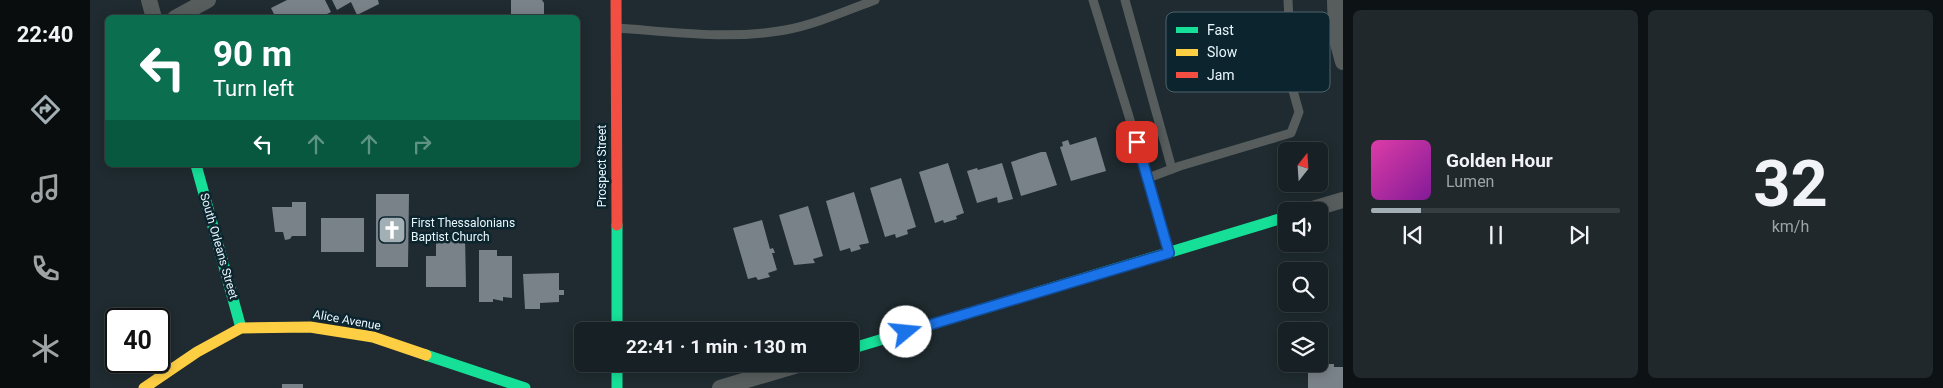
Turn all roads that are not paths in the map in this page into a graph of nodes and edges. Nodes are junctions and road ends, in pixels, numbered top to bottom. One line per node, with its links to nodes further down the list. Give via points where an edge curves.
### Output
1 (149, 0): 8 (street)
2 (208, 0): 9 (street)
3 (616, 0): 10 (street, Prospect Street)
4 (875, 0): 10 (lane, via 787,30 758,34)
5 (1094, 0): 15 (lane)
6 (1125, 0): 14 (lane)
7 (1335, 0): 11 (street, via 1336,36)
8 (153, 15)
9 (180, 15)
10 (615, 28): 20 (street, Prospect Street)
11 (1343, 62)
12 (1293, 92): 14 (lane, via 1299,112 1291,134)
13 (197, 167): 21 (street, South Orleans Street)
14 (1172, 169): 15 (lane)
15 (1148, 178): 19 (lane)
16 (1343, 200): 17 (street)
17 (1328, 204)
18 (1278, 219): 19 (street)
19 (1169, 253): 22 (street)
20 (617, 322)
21 (241, 328): 25 (street, Alice Avenue, via 197,352); 26 (street, Alice Avenue, via 310,327 373,337)
22 (859, 346)
23 (617, 372): 27 (street)
24 (774, 372): 28 (street)
25 (144, 388)
26 (525, 388)
27 (617, 388)
28 (720, 388)

